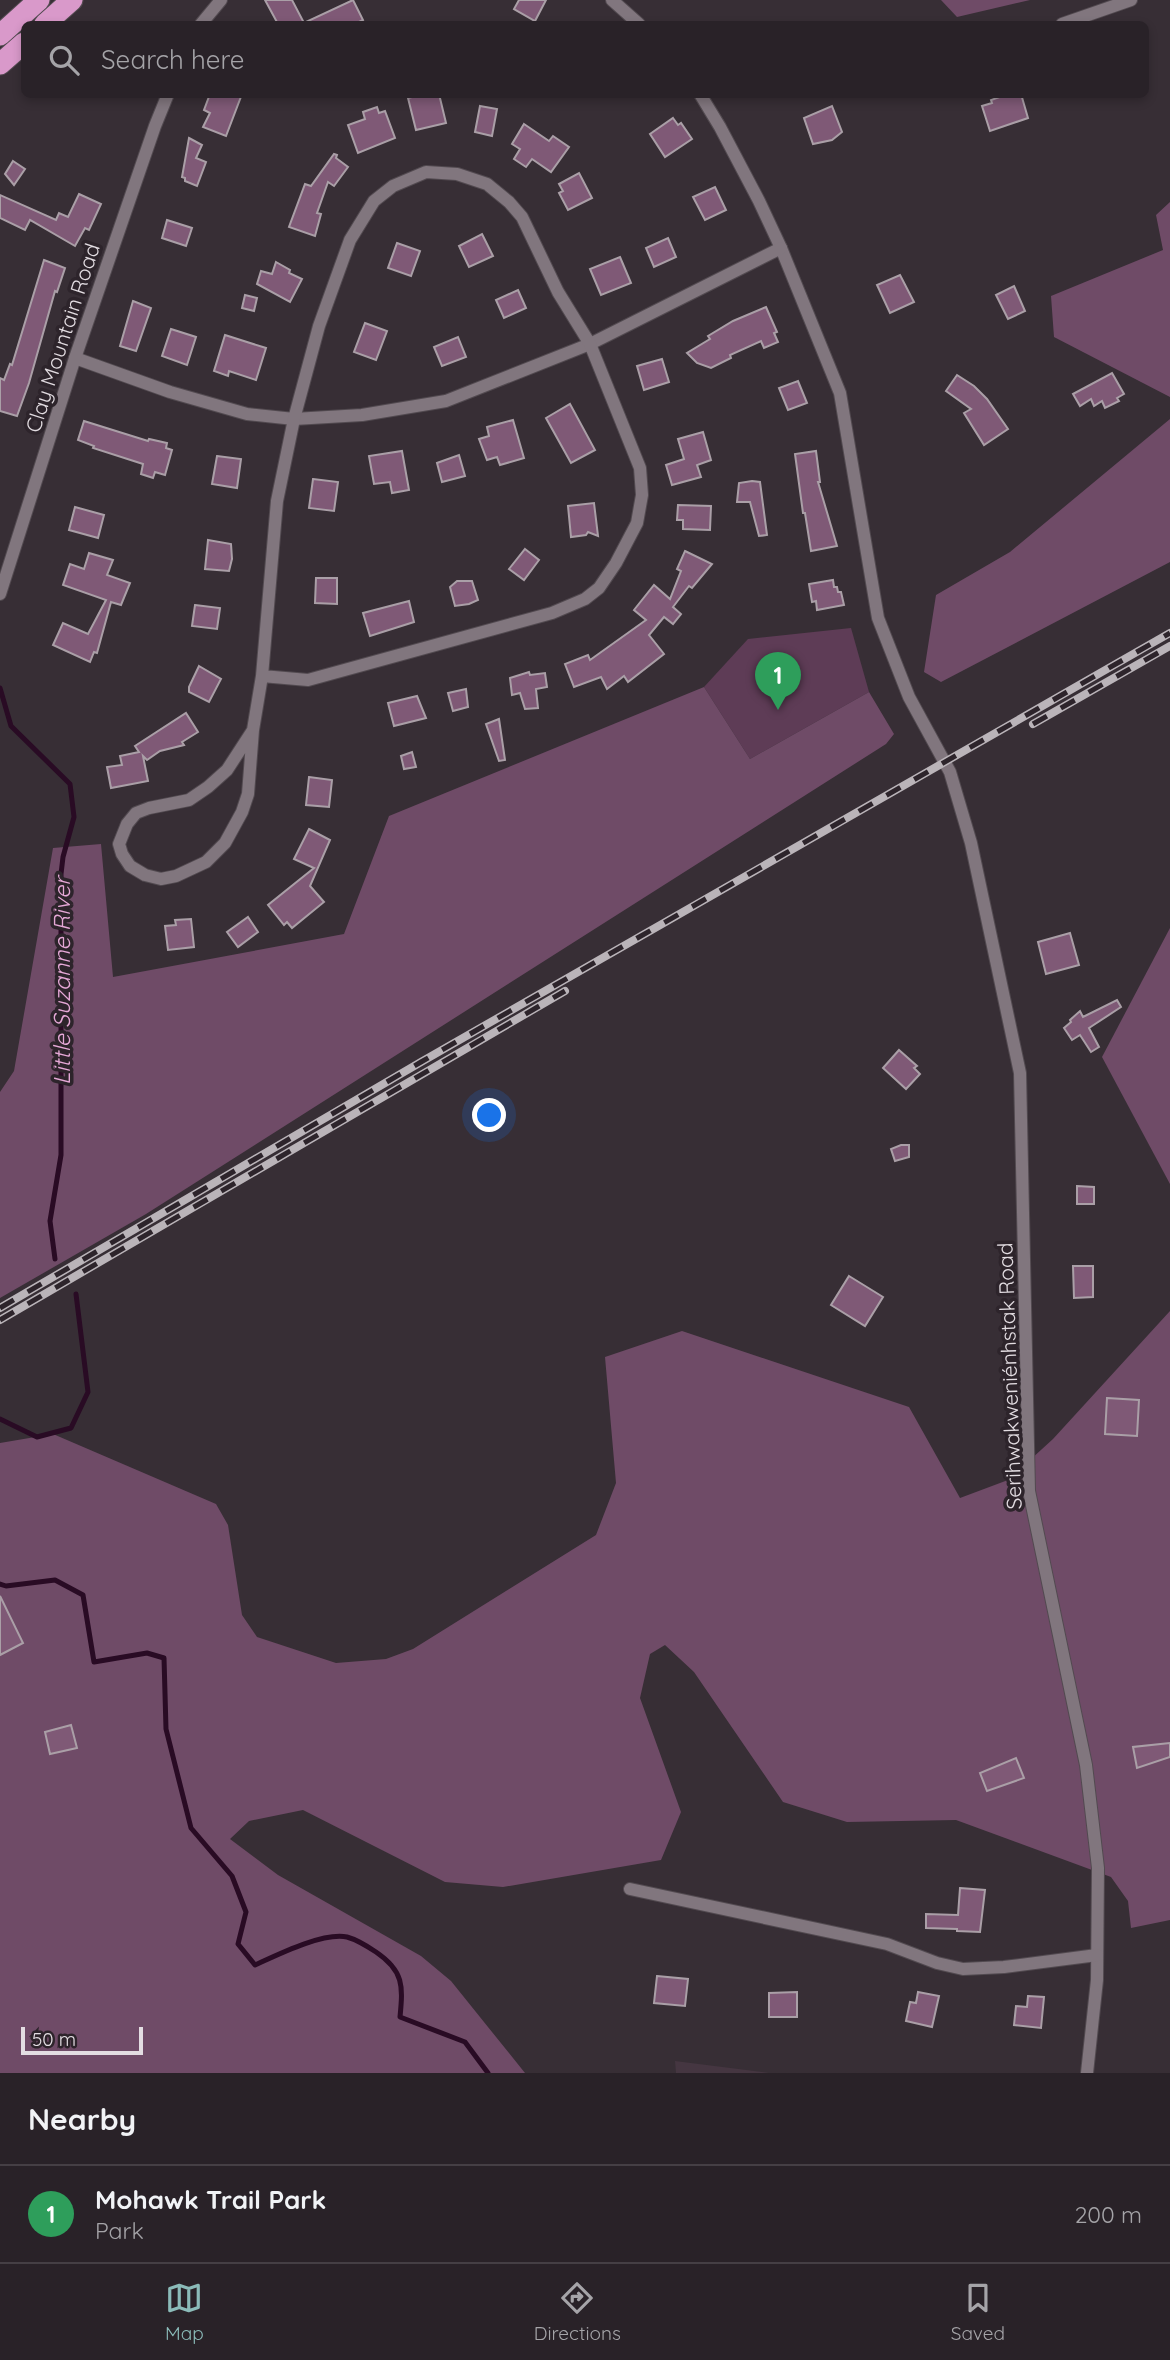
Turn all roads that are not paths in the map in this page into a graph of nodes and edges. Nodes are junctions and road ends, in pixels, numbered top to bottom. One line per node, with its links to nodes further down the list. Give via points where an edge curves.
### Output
1 (39, 0): 10 (highway)
2 (72, 0): 6 (highway)
3 (221, 0): 7 (street)
4 (612, 0): 8 (street)
5 (1131, 0): 9 (street)
6 (48, 21)
7 (204, 21)
8 (636, 21)
9 (1071, 21)
10 (0, 35)
11 (21, 46): 12 (highway)
12 (0, 64)
13 (166, 98): 17 (street, Clay Mountain Road)
14 (702, 98): 15 (street, Serihwakweniénhstak Road)
15 (781, 248): 16 (street); 23 (street, Serihwakweniénhstak Road, via 840,393 878,618 909,697 946,764 971,843 1020,1073 1029,1491 1086,1765 1098,1868)
16 (590, 344): 18 (street, via 446,401 362,415); 18 (street, via 509,202 487,184 457,174 426,172 393,186 374,201 350,240 319,326); 20 (street, via 640,468 642,495 637,523 599,588 552,613 308,680)
17 (75, 358): 18 (street, via 247,414); 19 (street, Clay Mountain Road)
18 (294, 419): 20 (street, via 277,501)
19 (0, 594)
20 (262, 676): 21 (street)
21 (253, 730): 21 (street, via 227,770 208,787 189,800 136,813 120,844 130,866 160,879 176,876 206,862 225,843 248,793)
22 (630, 1889): 23 (street, via 887,1944 963,1969)
23 (1097, 1955): 24 (street, Serihwakweniénhstak Road)
24 (1087, 2073)

